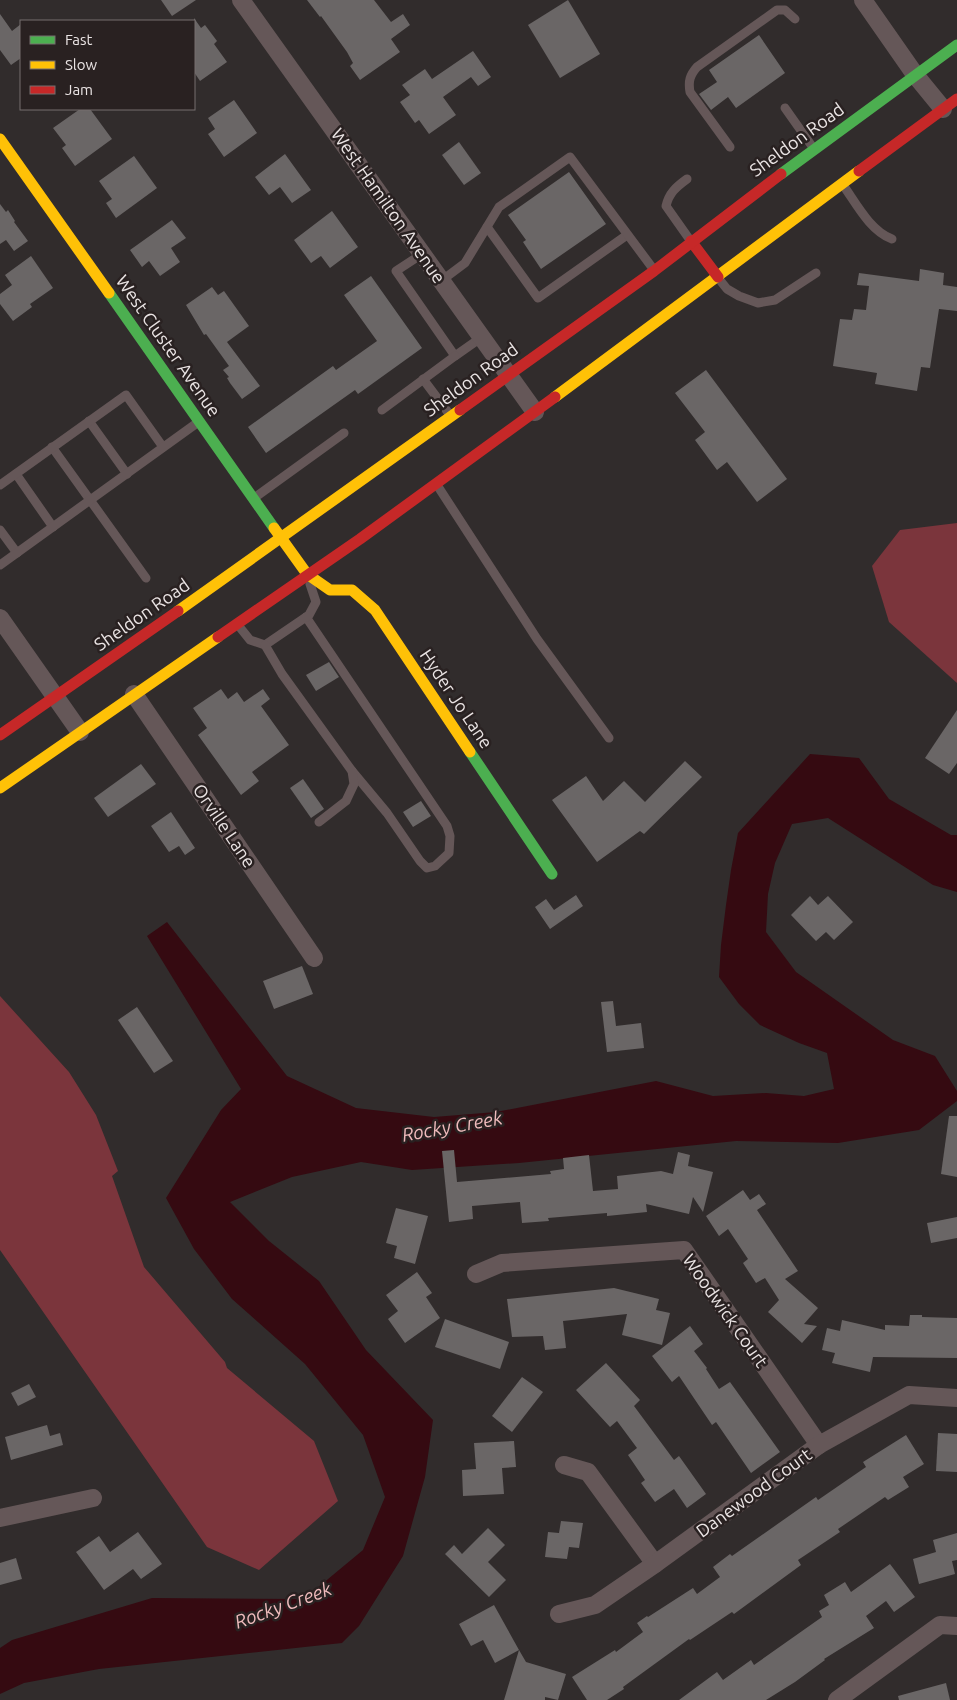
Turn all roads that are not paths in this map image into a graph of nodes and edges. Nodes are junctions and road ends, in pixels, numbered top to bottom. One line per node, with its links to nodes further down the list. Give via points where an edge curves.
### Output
1 (241, 0): 17 (street, West Hamilton Avenue)
2 (863, 0): 5 (street)
3 (795, 19): 9 (lane, via 785,10 777,10 691,73 688,82 690,92)
4 (957, 45): 5 (main road, Sheldon Road)
5 (916, 76): 6 (street); 10 (main road, Sheldon Road)
6 (950, 104): 12 (main road)
7 (784, 108): 10 (lane)
8 (0, 139): 30 (main road, West Cluster Avenue)
9 (730, 148)
10 (814, 149): 16 (main road, Sheldon Road)
11 (687, 179): 16 (lane, via 668,196 666,206)
12 (843, 185): 15 (lane, via 876,229); 20 (main road)
13 (487, 227): 14 (lane, via 538,298); 14 (lane, via 499,207 570,157); 21 (lane, via 465,263)
14 (627, 235): 18 (lane)
15 (892, 239)
16 (690, 241): 18 (main road, Sheldon Road); 20 (main road)
17 (422, 254): 21 (street, West Hamilton Avenue); 23 (lane, via 396,271)
18 (654, 270): 24 (main road, Sheldon Road)
19 (816, 273): 20 (lane, via 775,300 758,303 727,289)
20 (718, 277): 27 (main road)
21 (442, 281): 22 (street, West Hamilton Avenue)
22 (482, 337): 23 (lane); 24 (street, West Hamilton Avenue)
23 (455, 356): 25 (lane)
24 (509, 374): 27 (street, West Hamilton Avenue); 28 (main road, Sheldon Road)
25 (423, 379): 26 (lane); 28 (lane)
26 (382, 410)
27 (535, 412): 36 (main road)
28 (450, 416): 42 (main road, Sheldon Road)
29 (89, 421): 32 (lane); 33 (lane, via 126,395); 35 (lane)
30 (200, 421): 33 (lane); 38 (main road, West Cluster Avenue)
31 (344, 434): 38 (lane)
32 (52, 447): 34 (lane); 39 (lane)
33 (164, 447): 35 (lane)
34 (16, 474): 37 (lane); 40 (lane)
35 (127, 474): 39 (lane)
36 (436, 483): 45 (main road); 55 (lane, via 537,639)
37 (0, 485)
38 (254, 498): 42 (main road, West Cluster Avenue)
39 (90, 500): 40 (lane); 46 (lane)
40 (53, 527): 43 (lane)
41 (0, 530): 43 (lane)
42 (281, 538): 45 (main road, West Cluster Avenue); 52 (main road, Sheldon Road)
43 (17, 553): 44 (lane)
44 (0, 565)
45 (307, 574): 47 (lane, via 316,602); 49 (main road); 59 (main road, Hyder Jo Lane, via 330,590 352,590 375,610)
46 (146, 578)
47 (306, 617): 50 (lane); 56 (lane, via 447,826 449,852 435,866 427,868)
48 (0, 618): 52 (street)
49 (236, 623): 50 (lane, via 250,640); 51 (main road)
50 (265, 645): 56 (lane)
51 (134, 694): 53 (main road); 60 (street, Orville Lane)
52 (56, 698): 53 (street); 54 (main road, Sheldon Road)
53 (80, 732): 57 (main road)
54 (0, 735)
55 (609, 738)
56 (352, 771): 58 (lane, via 354,784 346,801)
57 (0, 788)
58 (319, 822)
59 (552, 874)
60 (314, 958)
61 (476, 1274): 63 (street, Woodwick Court, via 502,1263 684,1250)
62 (957, 1398): 63 (street, Danewood Court, via 910,1395)
63 (819, 1445): 67 (street, Danewood Court)
64 (564, 1465): 67 (street, via 588,1472)
65 (93, 1498): 66 (street)
66 (0, 1518)
67 (655, 1564): 68 (street, Danewood Court, via 595,1606)
68 (559, 1614)
69 (957, 1626): 70 (street, via 940,1625)
70 (837, 1700)

